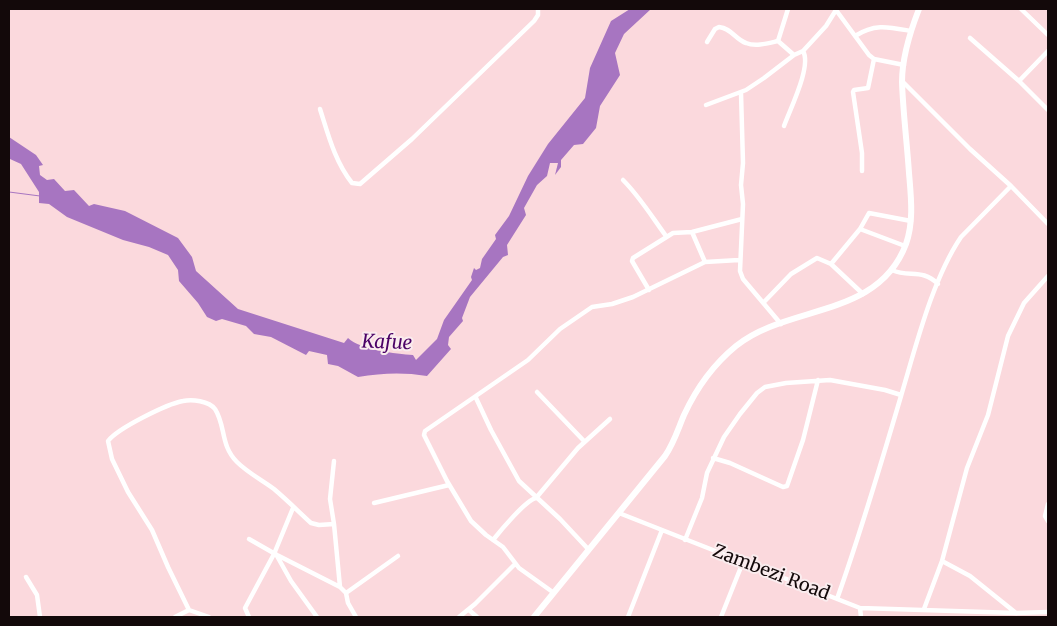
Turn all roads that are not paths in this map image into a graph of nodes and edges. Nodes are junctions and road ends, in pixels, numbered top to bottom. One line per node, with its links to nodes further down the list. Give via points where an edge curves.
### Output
1 (538, 9): 21 (street, via 534,21 412,139 360,184 352,183 346,176)
2 (788, 9): 10 (street)
3 (919, 9): 6 (street)
4 (1021, 9): 7 (street)
5 (836, 10): 8 (street); 12 (street)
6 (911, 31): 8 (street, via 886,26 865,30); 16 (street)
7 (1048, 35)
8 (855, 36): 15 (street, via 864,51)
9 (970, 38): 18 (street)
10 (778, 41): 11 (street, via 745,43 719,27); 14 (street)
11 (707, 42)
12 (803, 51): 14 (street); 23 (street, via 805,68)
13 (1048, 51): 18 (street)
14 (794, 55): 19 (street)
15 (874, 59): 16 (street); 24 (street, via 868,88 852,92)
16 (904, 65): 17 (street)
17 (902, 81): 26 (street); 28 (street)
18 (1019, 81): 22 (street)
19 (741, 93): 20 (street); 27 (street)
20 (706, 105)
21 (320, 109)
22 (1048, 110)
23 (784, 126)
24 (862, 171)
25 (624, 180): 32 (street)
26 (1011, 186): 29 (street); 39 (street, via 956,244)
27 (742, 219): 31 (street); 34 (street)
28 (912, 221): 30 (street, via 870,213); 33 (street)
29 (1048, 224)
30 (860, 229): 33 (street); 36 (street)
31 (692, 232): 32 (street); 35 (street)
32 (666, 236): 40 (street, via 632,259)
33 (905, 246): 37 (street)
34 (739, 260): 35 (street); 42 (street, via 743,279)
35 (705, 262): 40 (street)
36 (831, 264): 41 (street); 42 (street, via 814,259 791,274)
37 (890, 271): 39 (street, via 916,273); 41 (street)
38 (1048, 276): 67 (street, via 1024,303 1008,336 988,415 966,468)
39 (938, 284): 46 (street)
40 (649, 290): 47 (street, via 629,299 592,308 575,318 528,360)
41 (863, 294): 43 (street)
42 (764, 302): 43 (street)
43 (781, 324): 57 (street, via 746,339 713,370 691,401 669,450)
44 (818, 380): 46 (street, via 840,381); 50 (street, via 765,387 756,393 734,420); 50 (street, via 787,486)
45 (537, 392): 49 (street)
46 (901, 395): 74 (street)
47 (476, 398): 52 (street, via 424,433); 53 (street, via 517,477)
48 (610, 419): 49 (street)
49 (584, 441): 53 (street)
50 (714, 458): 63 (street)
51 (334, 461): 59 (street, via 330,499)
52 (449, 485): 54 (street); 62 (street, via 467,516)
53 (536, 498): 62 (street, via 528,502); 64 (street)
54 (374, 503)
55 (1048, 504): 58 (street, via 1045,516)
56 (293, 508): 59 (street, via 314,525); 65 (street); 77 (street, via 230,454 216,410 204,403 183,401 173,404 110,438 112,458 128,492 152,530)
57 (619, 513): 60 (street, Zambezi Road); 64 (street)
58 (1048, 521)
59 (334, 524): 71 (street)
60 (662, 530): 63 (street, Zambezi Road); 91 (street)
61 (249, 539): 65 (street)
62 (493, 540): 69 (street, via 511,554)
63 (684, 540): 68 (street, Zambezi Road)
64 (589, 550): 73 (street)
65 (276, 554): 71 (street); 85 (street, via 245,608); 86 (street)
66 (398, 556): 72 (street)
67 (942, 561): 76 (street); 80 (street, via 970,576)
68 (743, 562): 74 (street, Zambezi Road); 92 (street)
69 (515, 564): 73 (street); 78 (street)
70 (26, 577): 82 (street, via 37,595)
71 (340, 587): 72 (street)
72 (346, 593): 87 (street)
73 (554, 593): 90 (street)
74 (837, 599): 75 (street, Zambezi Road)
75 (860, 608): 76 (street, Zambezi Road); 93 (street)
76 (924, 609): 80 (street, Zambezi Road)
77 (189, 610): 83 (street); 84 (street)
78 (469, 610): 88 (street); 89 (street)
79 (1048, 612): 81 (street, Zambezi Road)
80 (1016, 613): 81 (street, Zambezi Road)
81 (1036, 615)
82 (40, 617)
83 (175, 617)
84 (209, 617)
85 (249, 617)
86 (317, 617)
87 (356, 617)
88 (459, 617)
89 (477, 617)
90 (534, 617)
91 (628, 617)
92 (721, 617)
93 (860, 617)

